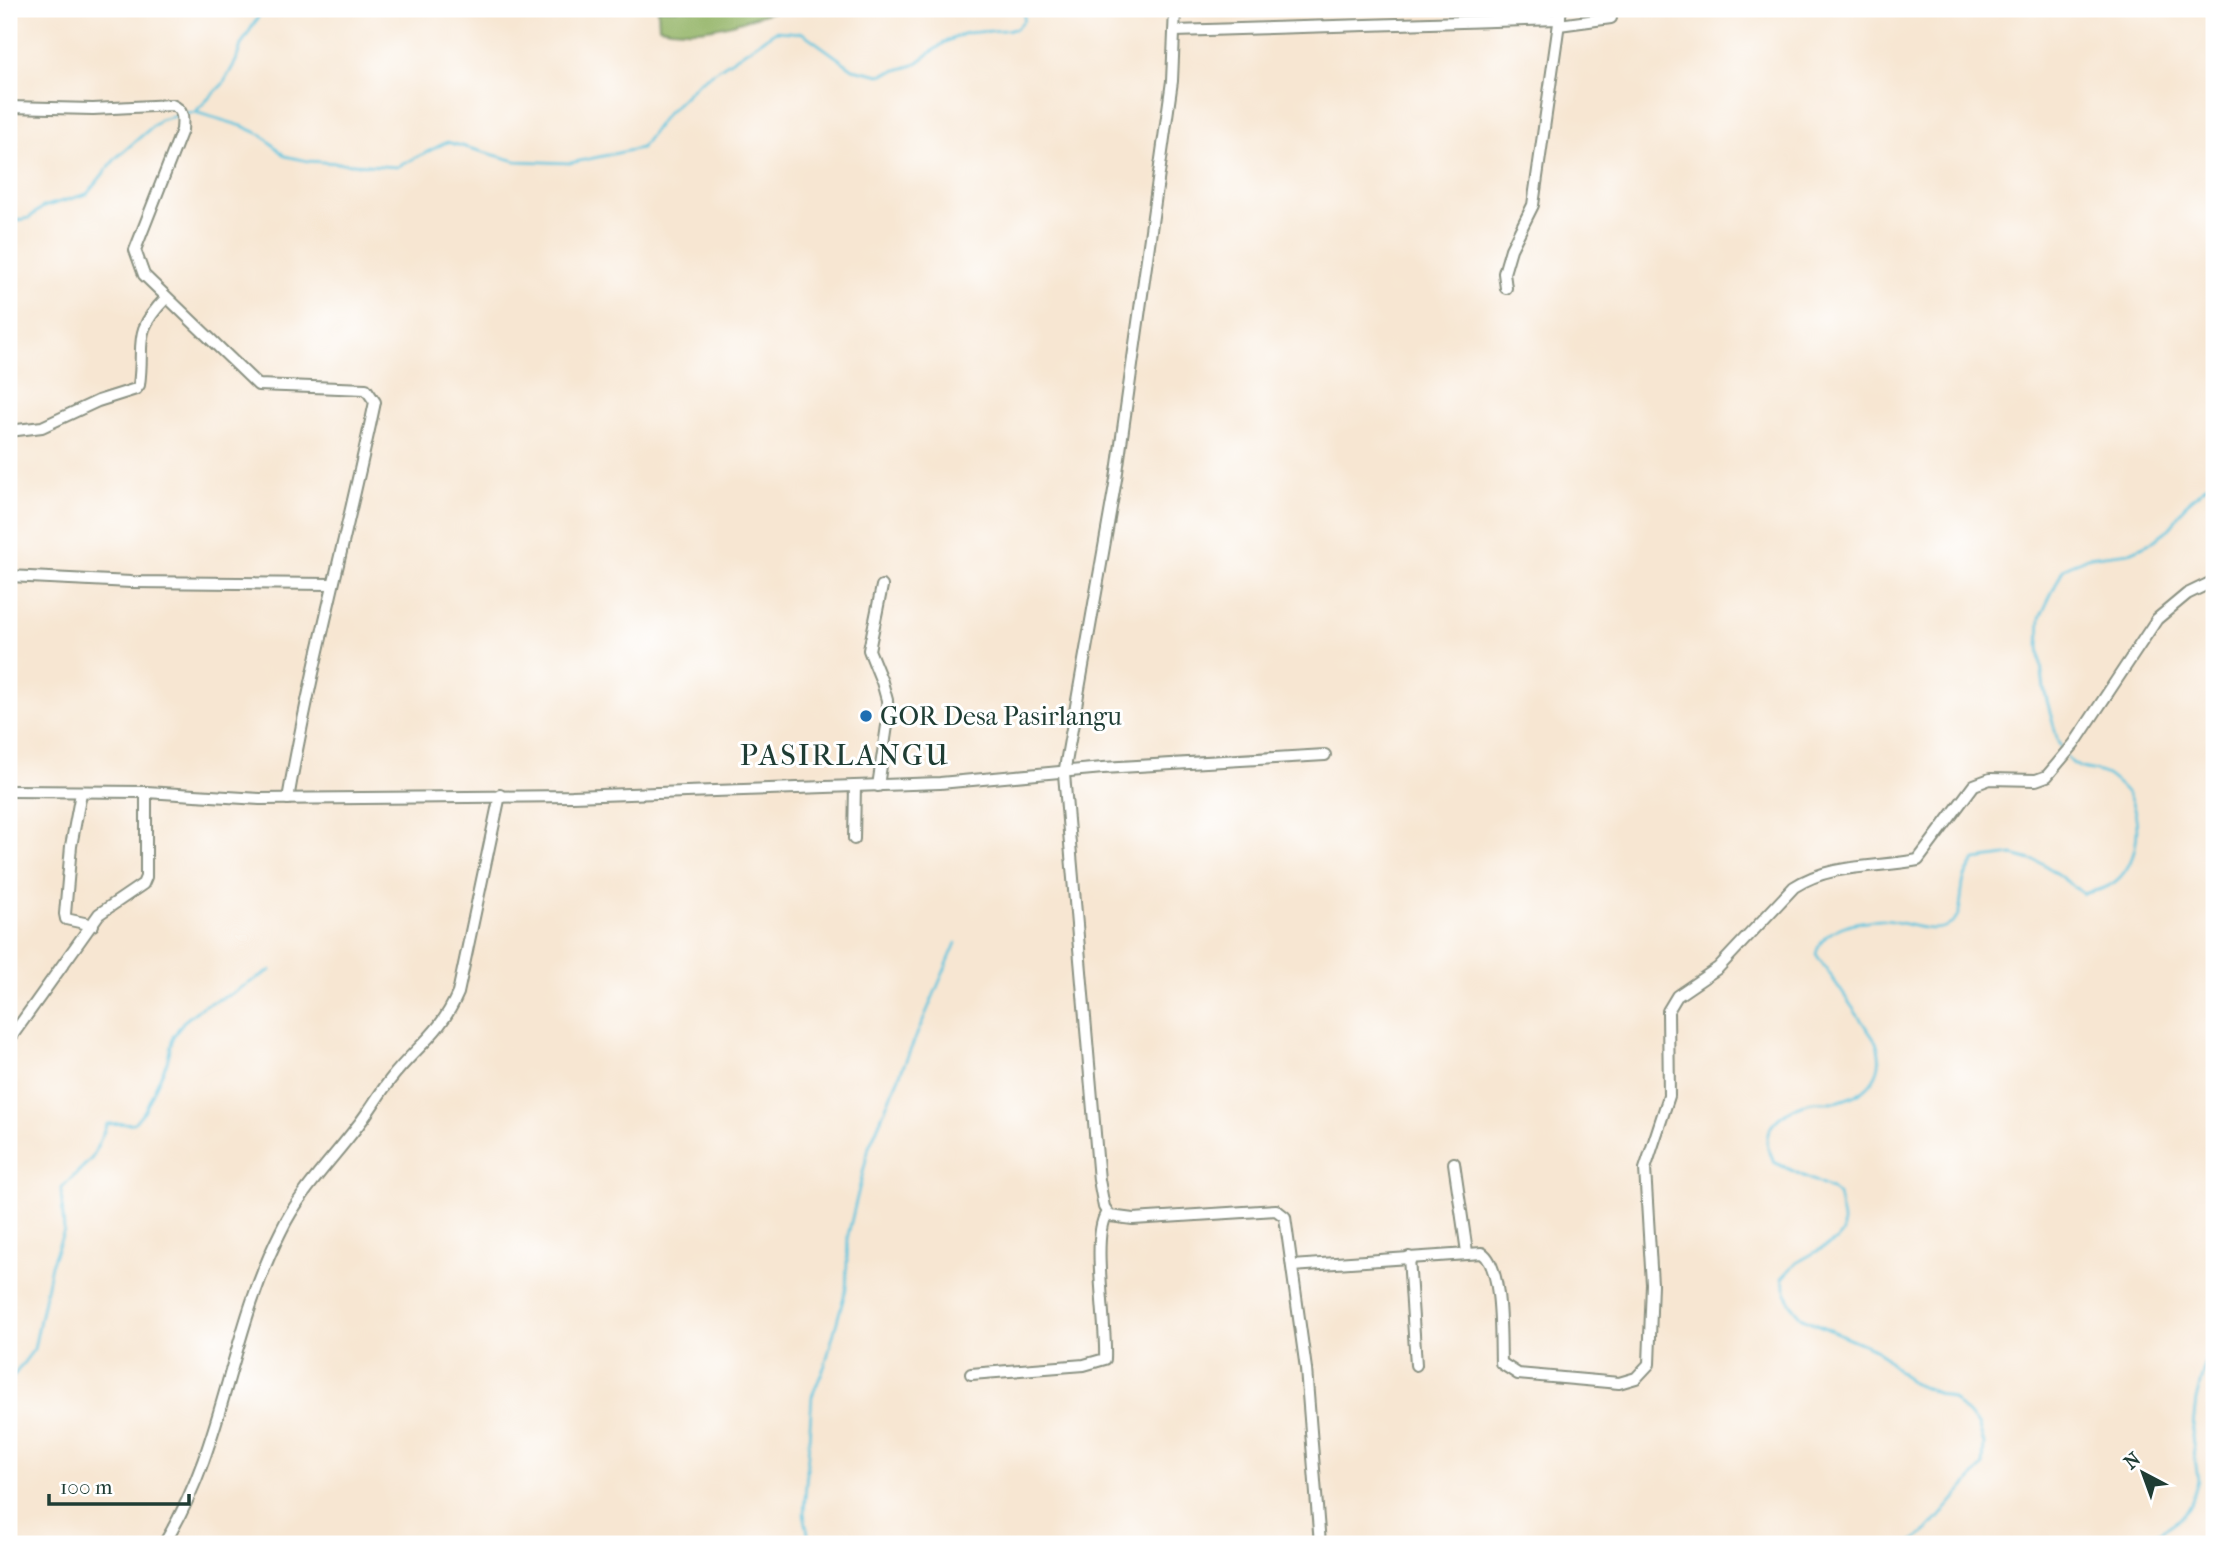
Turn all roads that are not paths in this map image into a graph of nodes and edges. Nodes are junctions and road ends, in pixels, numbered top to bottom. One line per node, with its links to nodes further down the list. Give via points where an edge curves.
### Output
1 (1175, 9): 4 (street)
2 (1560, 18): 3 (street); 4 (street); 6 (street, via 1533,205 1511,249 1504,273)
3 (1611, 18)
4 (1175, 31): 14 (street, via 1116,479)
5 (9, 107): 7 (street, via 172,105 181,111 182,130 135,250 144,275)
6 (1506, 288)
7 (166, 298): 8 (street, via 144,321 136,389 42,427); 11 (street, via 258,384 366,389 373,394 375,402)
8 (9, 431)
9 (9, 576): 11 (street)
10 (2214, 581): 27 (street, via 2187,594 2157,619 2074,744 2047,776 1990,779 1974,785 1919,860 1823,872 1808,878 1794,887 1718,968 1677,996 1666,1024 1670,1097 1645,1170 1652,1284 1649,1364 1644,1371 1619,1383 1518,1374 1506,1368 1501,1363 1498,1290 1490,1260 1482,1253)
11 (333, 584): 21 (street)
12 (882, 586): 16 (street, via 869,650 887,701)
13 (1325, 755): 14 (street)
14 (1064, 774): 16 (street); 26 (street, via 1099,1180)
15 (855, 786): 16 (street); 20 (street, via 572,796); 22 (street)
16 (878, 786)
17 (9, 791): 19 (street)
18 (146, 792): 19 (street); 21 (street); 23 (street, via 146,877 142,885 99,914)
19 (81, 793): 23 (street, via 65,914 66,919)
20 (500, 794): 21 (street); 32 (street, via 452,1008 429,1041 391,1078 281,1229 239,1337 211,1446)
21 (289, 799)
22 (854, 839)
23 (93, 925): 24 (street)
24 (9, 1040)
25 (1454, 1164): 27 (street)
26 (1107, 1214): 29 (street, via 1133,1219 1276,1210 1286,1221); 31 (street, via 1102,1220 1099,1259 1105,1359 1084,1365)
27 (1467, 1252): 28 (street)
28 (1409, 1257): 29 (street); 30 (street)
29 (1292, 1266): 33 (street, via 1306,1369)
30 (1416, 1365)
31 (971, 1374)
32 (164, 1544)
33 (1320, 1544)

